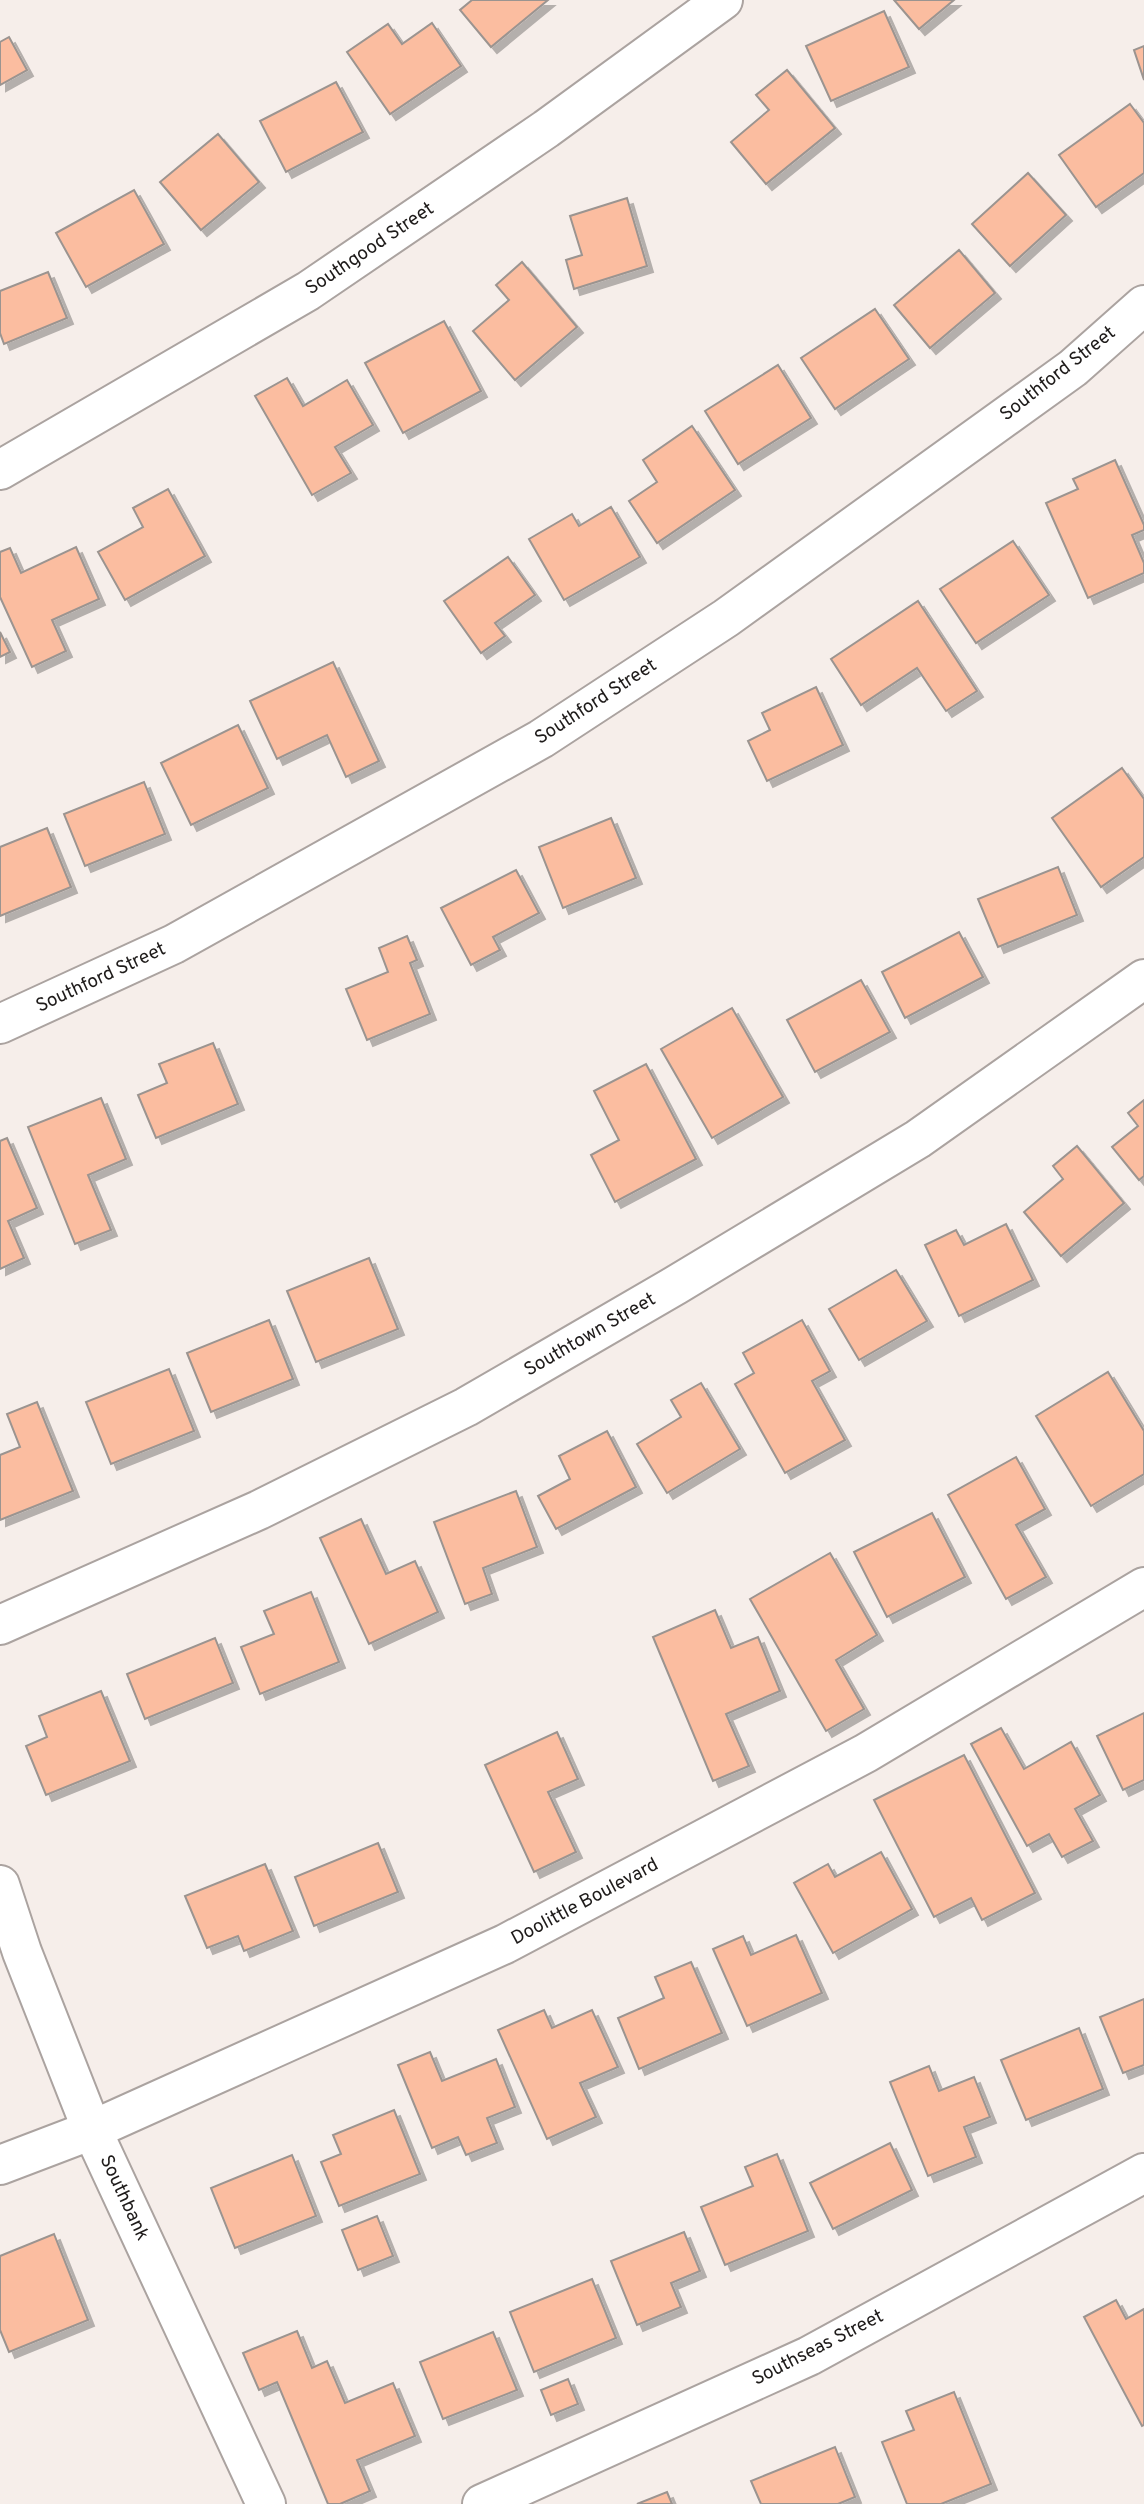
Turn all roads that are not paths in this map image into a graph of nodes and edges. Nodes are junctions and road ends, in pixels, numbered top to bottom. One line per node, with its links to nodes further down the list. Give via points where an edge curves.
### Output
1 (723, 0): 3 (street, Southgood Street, via 547,129 308,291)
2 (1144, 304): 5 (street, Southford Street, via 1073,368 749,602 541,739 174,944)
3 (0, 470)
4 (1144, 979): 7 (street, Southtown Street, via 918,1139 466,1407 260,1510)
5 (0, 1024)
6 (1144, 1587): 9 (street, Doolittle Boulevard, via 866,1753 505,1944)
7 (0, 1625)
8 (0, 1885): 9 (street, Southbank)
9 (92, 2130): 10 (street, Doolittle Boulevard); 12 (street, Southbank)
10 (0, 2165)
11 (1144, 2174): 13 (street, Southseas Street, via 809,2356)
12 (266, 2504)
13 (482, 2504)

